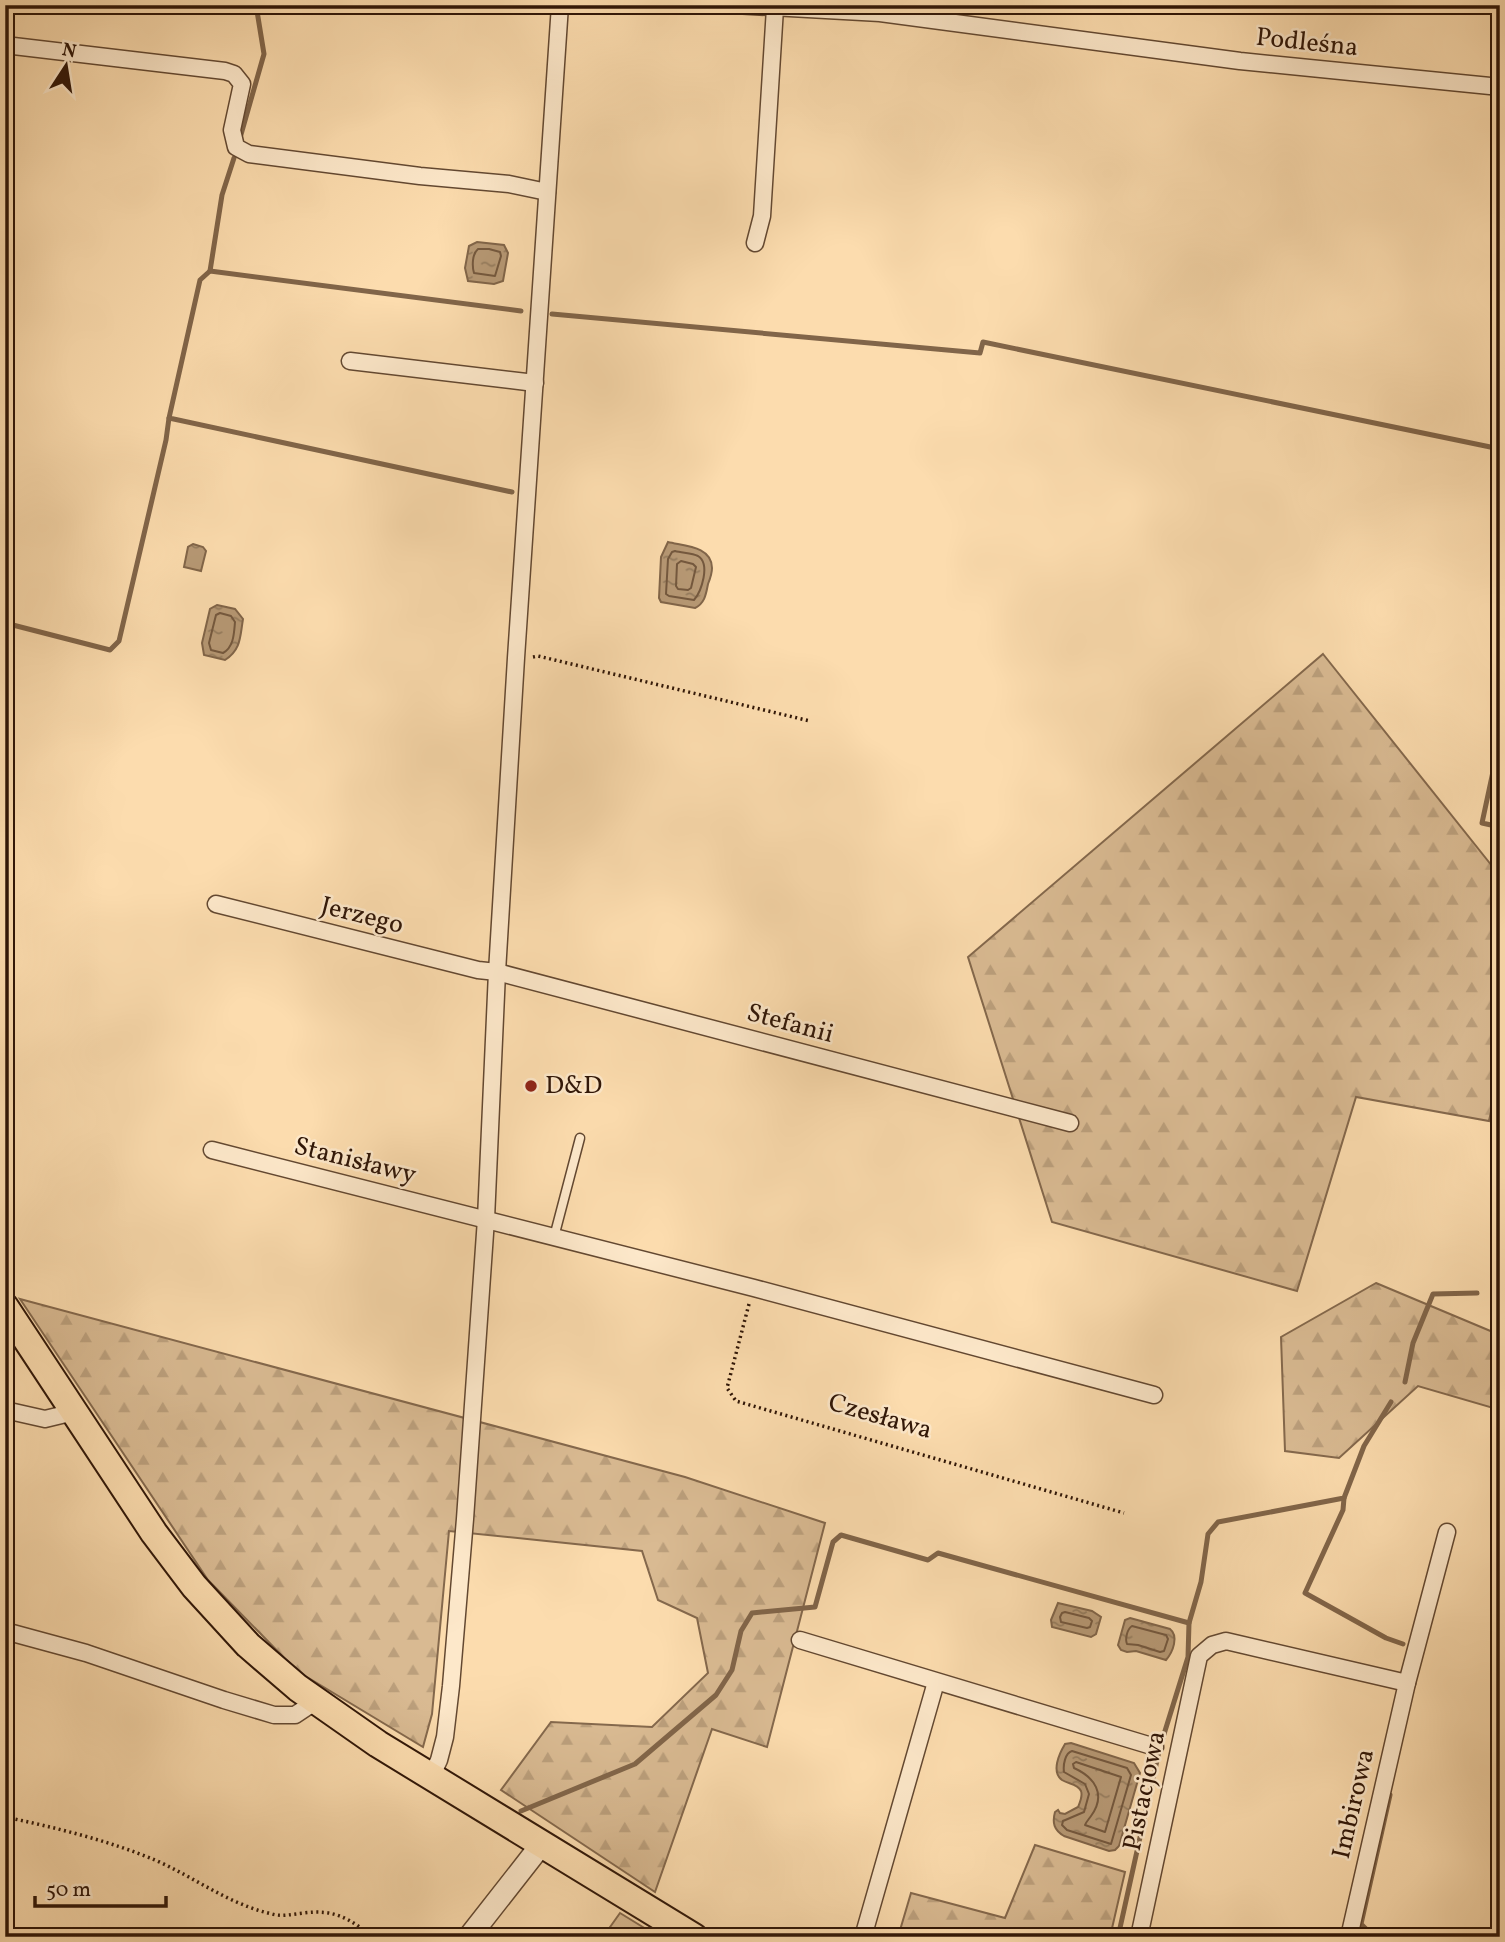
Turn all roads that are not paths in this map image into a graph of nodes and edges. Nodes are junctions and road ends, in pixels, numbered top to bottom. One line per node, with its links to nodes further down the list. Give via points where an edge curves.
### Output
1 (560, 5): 6 (street)
2 (734, 5): 3 (street, Podleśna)
3 (775, 8): 5 (street, Podleśna, via 880,13 1240,61); 7 (street, via 762,216)
4 (5, 45): 6 (street, via 234,74 242,84 232,130 236,147 249,155)
5 (1500, 87)
6 (547, 192): 9 (street)
7 (755, 243)
8 (350, 361): 9 (street)
9 (535, 383): 11 (street)
10 (216, 904): 11 (street, Jerzego)
11 (497, 972): 12 (street, Stefanii); 15 (street)
12 (1070, 1123)
13 (580, 1138): 16 (lane)
14 (212, 1150): 15 (street, Stanisławy)
15 (485, 1219): 16 (street); 28 (street, via 452,1675 444,1737)
16 (554, 1237): 18 (street)
17 (5, 1307): 20 (main road)
18 (1154, 1395)
19 (5, 1410): 20 (street, via 45,1419)
20 (74, 1412): 26 (main road, via 194,1586 248,1645)
21 (1447, 1532): 25 (street, Imbirowa)
22 (5, 1631): 26 (street, via 274,1715 295,1715)
23 (800, 1640): 24 (street)
24 (936, 1682): 27 (street); 32 (street)
25 (1407, 1683): 33 (street, Pistacjowa, via 1226,1641 1199,1656); 34 (street, Imbirowa)
26 (316, 1701): 28 (main road)
27 (1155, 1747)
28 (431, 1777): 29 (main road)
29 (541, 1845): 30 (street); 31 (main road)
30 (469, 1937)
31 (694, 1937)
32 (863, 1937)
33 (1139, 1937)
34 (1349, 1937)

